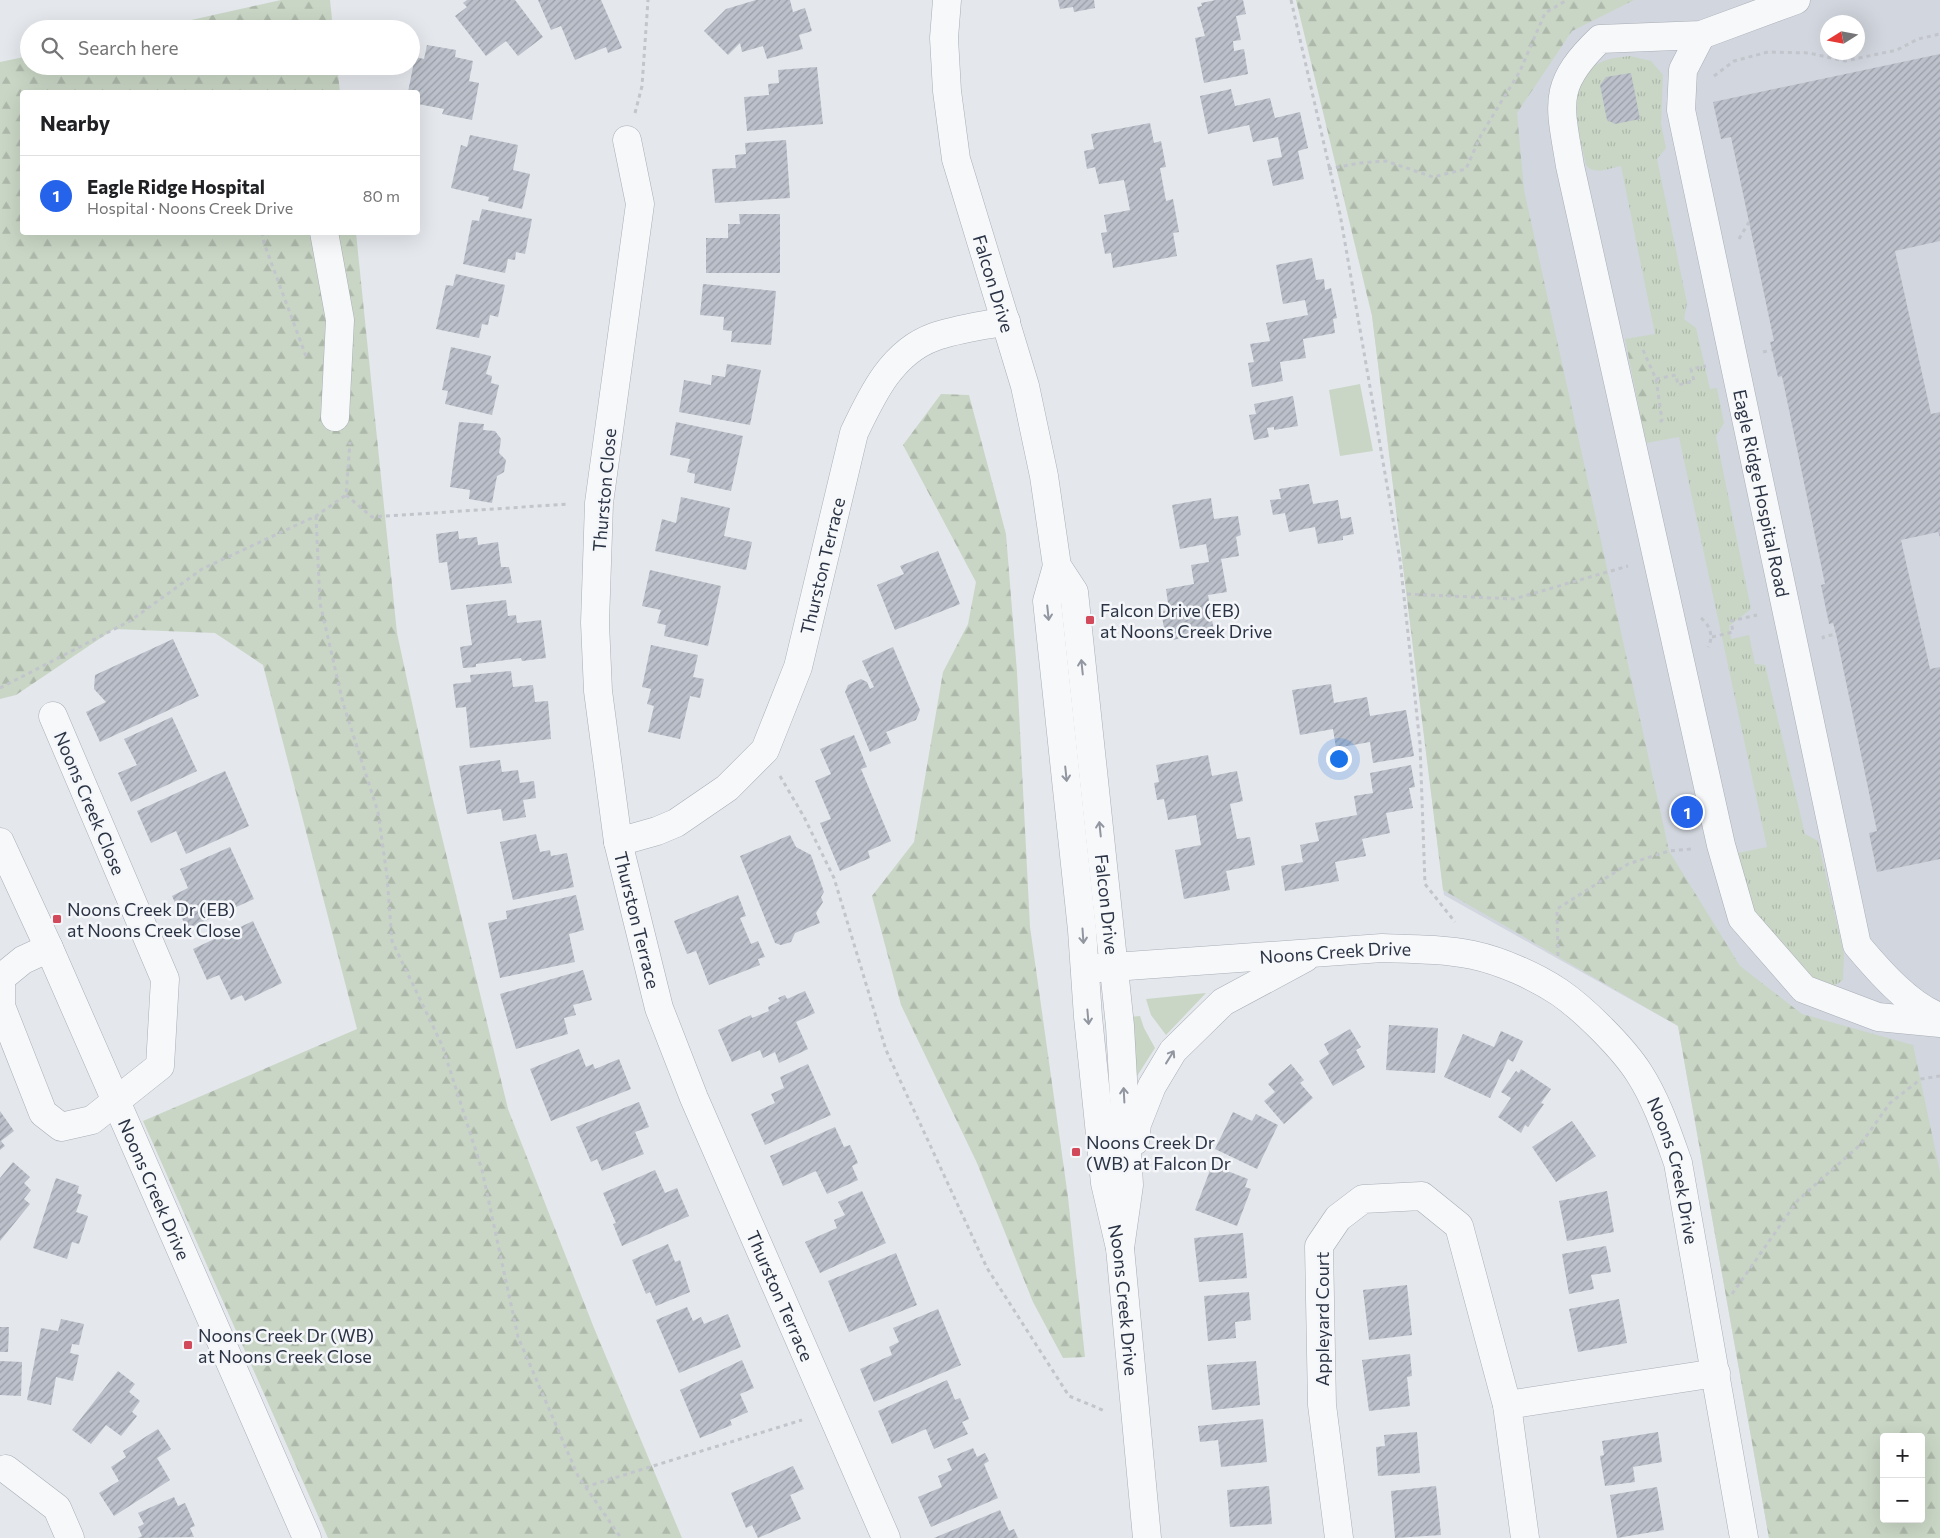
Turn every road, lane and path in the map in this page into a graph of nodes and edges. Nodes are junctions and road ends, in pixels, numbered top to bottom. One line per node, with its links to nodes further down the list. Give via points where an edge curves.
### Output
1 (648, 0): 9 (path, via 642,86)
2 (947, 0): 14 (street, Falcon Drive, via 944,38 947,91 956,158)
3 (1291, 0): 10 (path)
4 (1567, 0): 10 (path, via 1545,13 1520,71 1481,135 1466,169 1433,177 1386,161 1359,162)
5 (1796, 0): 7 (street)
6 (1940, 34): 8 (path, via 1918,39 1897,50 1846,61 1809,53 1768,52 1734,62)
7 (1701, 35): 22 (street, via 1600,39 1578,60 1564,86 1562,112 1570,166); 41 (street, Eagle Ridge Hospital Road, via 1683,70 1681,110 1857,945 1881,973 1928,1012)
8 (1711, 78)
9 (628, 140): 33 (street, Thurston Close, via 640,204 599,503 595,623 598,691)
10 (1328, 169): 37 (path, via 1340,214 1400,560 1420,744 1425,884 1454,921)
11 (1749, 222): 12 (path, via 1737,242)
12 (1736, 233)
13 (325, 235): 18 (street, via 340,320)
14 (1006, 321): 23 (street, Falcon Drive, via 1025,386); 31 (street, Thurston Terrace, via 933,337 909,351 885,375 869,402 854,433 798,666)
15 (1643, 350): 17 (path)
16 (1709, 365): 17 (path, via 1691,369 1694,381 1678,385 1676,374)
17 (1656, 380): 19 (path)
18 (335, 416)
19 (1662, 420)
20 (565, 504): 21 (path, via 372,517 346,496)
21 (316, 516): 29 (path, via 202,569 130,621); 53 (path, via 320,603 343,703 378,812 388,876 392,941 442,1045 477,1152 518,1337 578,1476)
22 (1658, 557): 24 (path, via 1514,599); 34 (street)
23 (1058, 566): 39 (street, Falcon Drive, one-way to 23, via 1074,592); 40 (street, Falcon Drive, one-way to 40, via 1047,601)
24 (1406, 594)
25 (1751, 616): 27 (path, via 1731,620 1733,632)
26 (1836, 634): 28 (path)
27 (1712, 637)
28 (1823, 637)
29 (0, 688)
30 (53, 716): 44 (street, Noons Creek Close, via 165,979 160,1066)
31 (765, 750): 33 (street, Thurston Terrace, via 727,788 676,823); 51 (path, via 804,817 834,878 886,1050 987,1268 1069,1396)
32 (0, 842): 35 (street, Noons Creek Drive)
33 (618, 842): 57 (street, Thurston Terrace, via 659,1008 694,1098)
34 (1721, 845): 38 (path, via 1669,851 1628,864 1557,908); 42 (street, via 1742,918 1804,989 1878,1017)
35 (50, 948): 44 (street, Noons Creek Drive); 44 (street, Noons Creek Close, via 22,960 1,978 1,1006 43,1113 61,1127 92,1120)
36 (1314, 953): 37 (street, Noons Creek Drive, via 1401,948); 39 (street, Noons Creek Drive); 45 (street, one-way to 36, via 1137,1124 1152,1086 1173,1051 1223,1002)
37 (1474, 955): 47 (street, Noons Creek Drive, via 1560,992 1602,1029 1638,1072 1660,1112 1678,1163)
38 (1558, 963)
39 (1115, 968): 40 (street, Noons Creek Drive); 45 (street, Falcon Drive, one-way to 39)
40 (1085, 969): 46 (street, Noons Creek Drive, one-way to 46, via 1105,1183)
41 (1940, 1017)
42 (1940, 1023)
43 (1940, 1076): 47 (path, via 1921,1080 1890,1103 1860,1145 1798,1200)
44 (115, 1101): 55 (street, Noons Creek Drive)
45 (1130, 1184): 46 (street, Falcon Drive)
46 (1120, 1248): 51 (street, Noons Creek Drive)
47 (1708, 1330): 48 (street, Noons Creek Drive)
48 (1716, 1373): 49 (street); 61 (street, Noons Creek Drive)
49 (1507, 1405): 59 (street, Appleyard Court, via 1459,1226 1422,1196 1363,1199 1338,1218 1319,1246 1322,1405); 60 (street, Appleyard Court)
50 (786, 1424): 53 (path)
51 (1136, 1424): 58 (street, Noons Creek Drive)
52 (6, 1469): 54 (street, via 57,1508)
53 (586, 1487): 56 (path)
54 (70, 1538)
55 (307, 1538)
56 (622, 1538)
57 (886, 1538)
58 (1148, 1538)
59 (1339, 1538)
60 (1525, 1538)
61 (1744, 1538)

